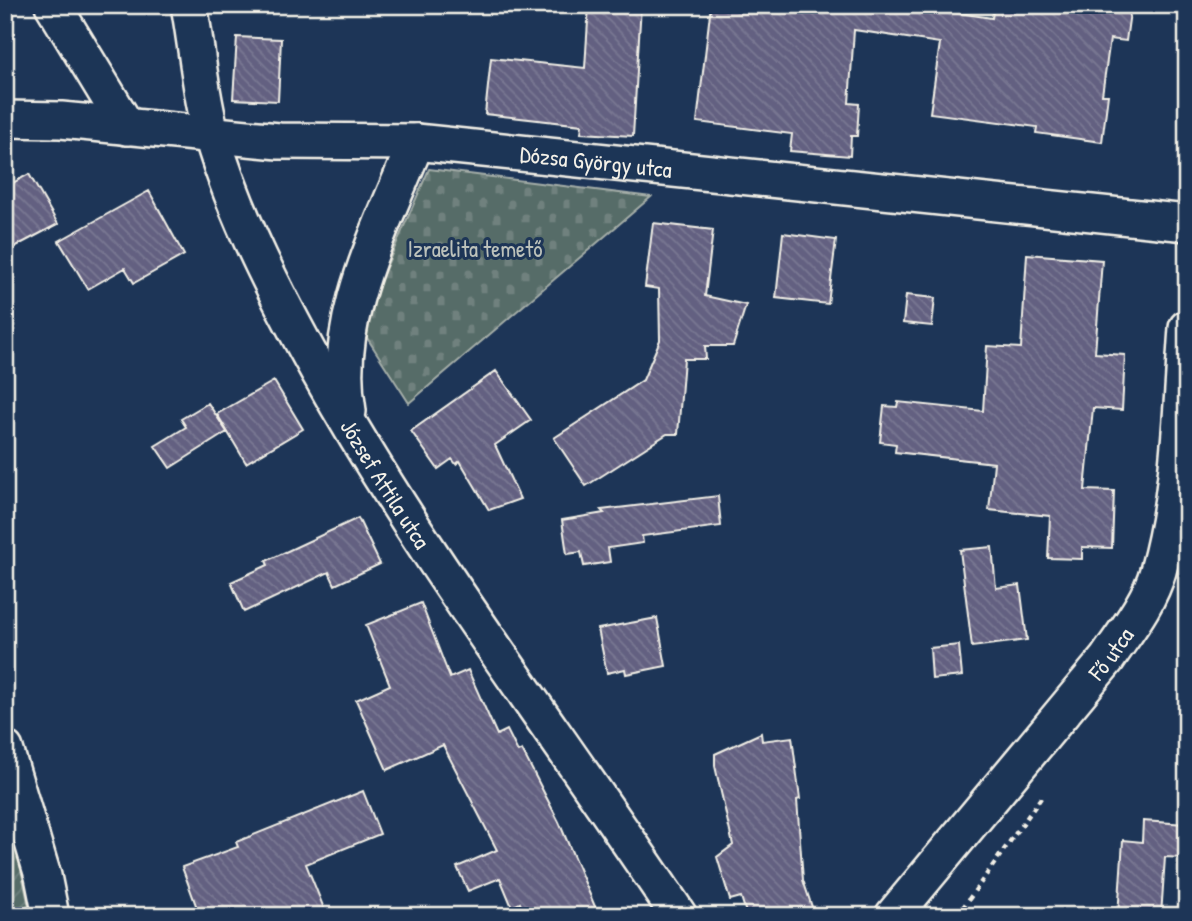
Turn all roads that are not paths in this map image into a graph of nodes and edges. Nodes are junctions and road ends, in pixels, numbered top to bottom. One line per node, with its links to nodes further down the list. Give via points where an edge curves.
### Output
1 (53, 5): 4 (street)
2 (189, 5): 5 (street, József Attila utca)
3 (5, 118): 4 (street, Dózsa György utca)
4 (127, 127): 5 (street, Dózsa György utca)
5 (212, 135): 6 (street, Dózsa György utca, via 279,141); 9 (street, József Attila utca, via 245,222 293,324)
6 (416, 142): 7 (street, Dózsa György utca); 9 (street, via 349,325 344,388)
7 (1187, 223)
8 (1187, 328): 10 (street, Fő utca)
9 (351, 428): 13 (street, József Attila utca, via 440,569)
10 (1172, 576): 14 (street, Fő utca)
11 (5, 749): 12 (street)
12 (51, 916)
13 (679, 916)
14 (893, 916)

